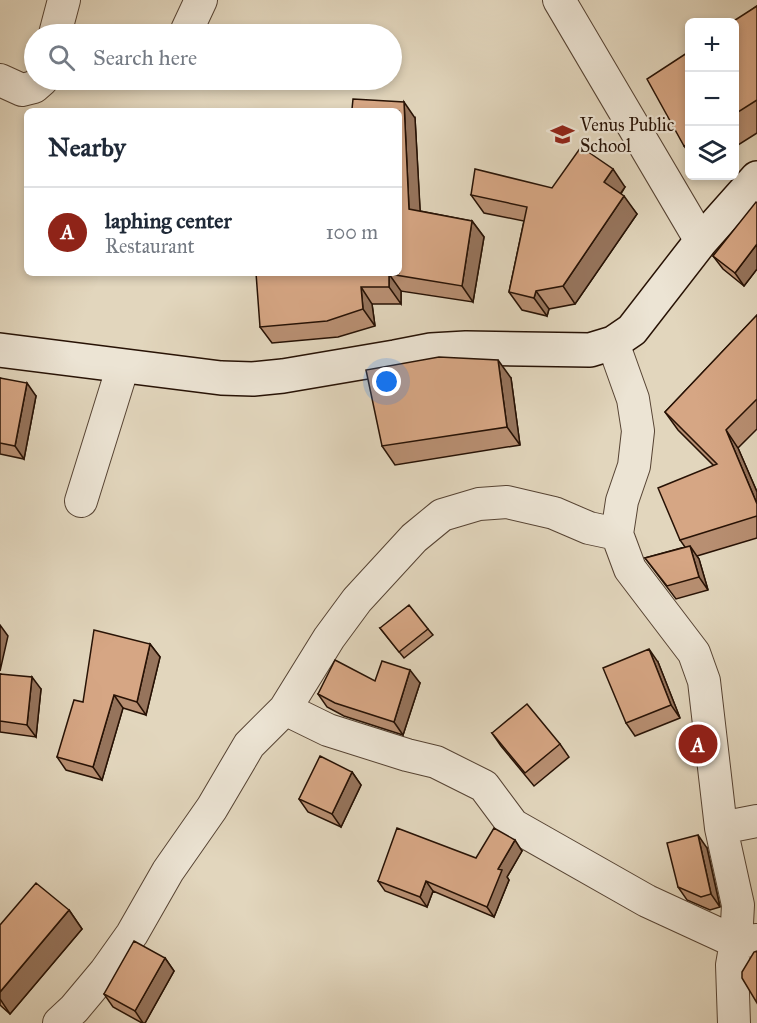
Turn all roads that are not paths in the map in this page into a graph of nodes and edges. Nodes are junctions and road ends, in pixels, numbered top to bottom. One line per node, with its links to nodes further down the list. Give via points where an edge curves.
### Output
1 (64, 0): 4 (street)
2 (201, 0): 5 (street)
3 (559, 0): 9 (street)
4 (58, 24)
5 (190, 24)
6 (0, 80): 7 (street)
7 (24, 90)
8 (757, 178): 9 (main road)
9 (700, 242): 10 (main road, via 632,330)
10 (613, 343): 12 (main road, via 590,350 431,350 253,379); 14 (street, via 633,399 638,431 634,466 622,501)
11 (0, 350): 12 (main road)
12 (123, 366): 13 (street)
13 (81, 501)
14 (617, 534): 15 (street, via 507,502 479,504 442,515 414,538 357,600); 17 (street, via 630,569 694,653 704,681)
15 (285, 709): 18 (street, via 328,730 436,762 484,786 513,825 647,901); 19 (street, via 249,745 132,934 105,972)
16 (757, 821): 17 (street)
17 (721, 828): 18 (street)
18 (747, 941): 20 (street, via 732,965)
19 (59, 1023)
20 (734, 1023)

